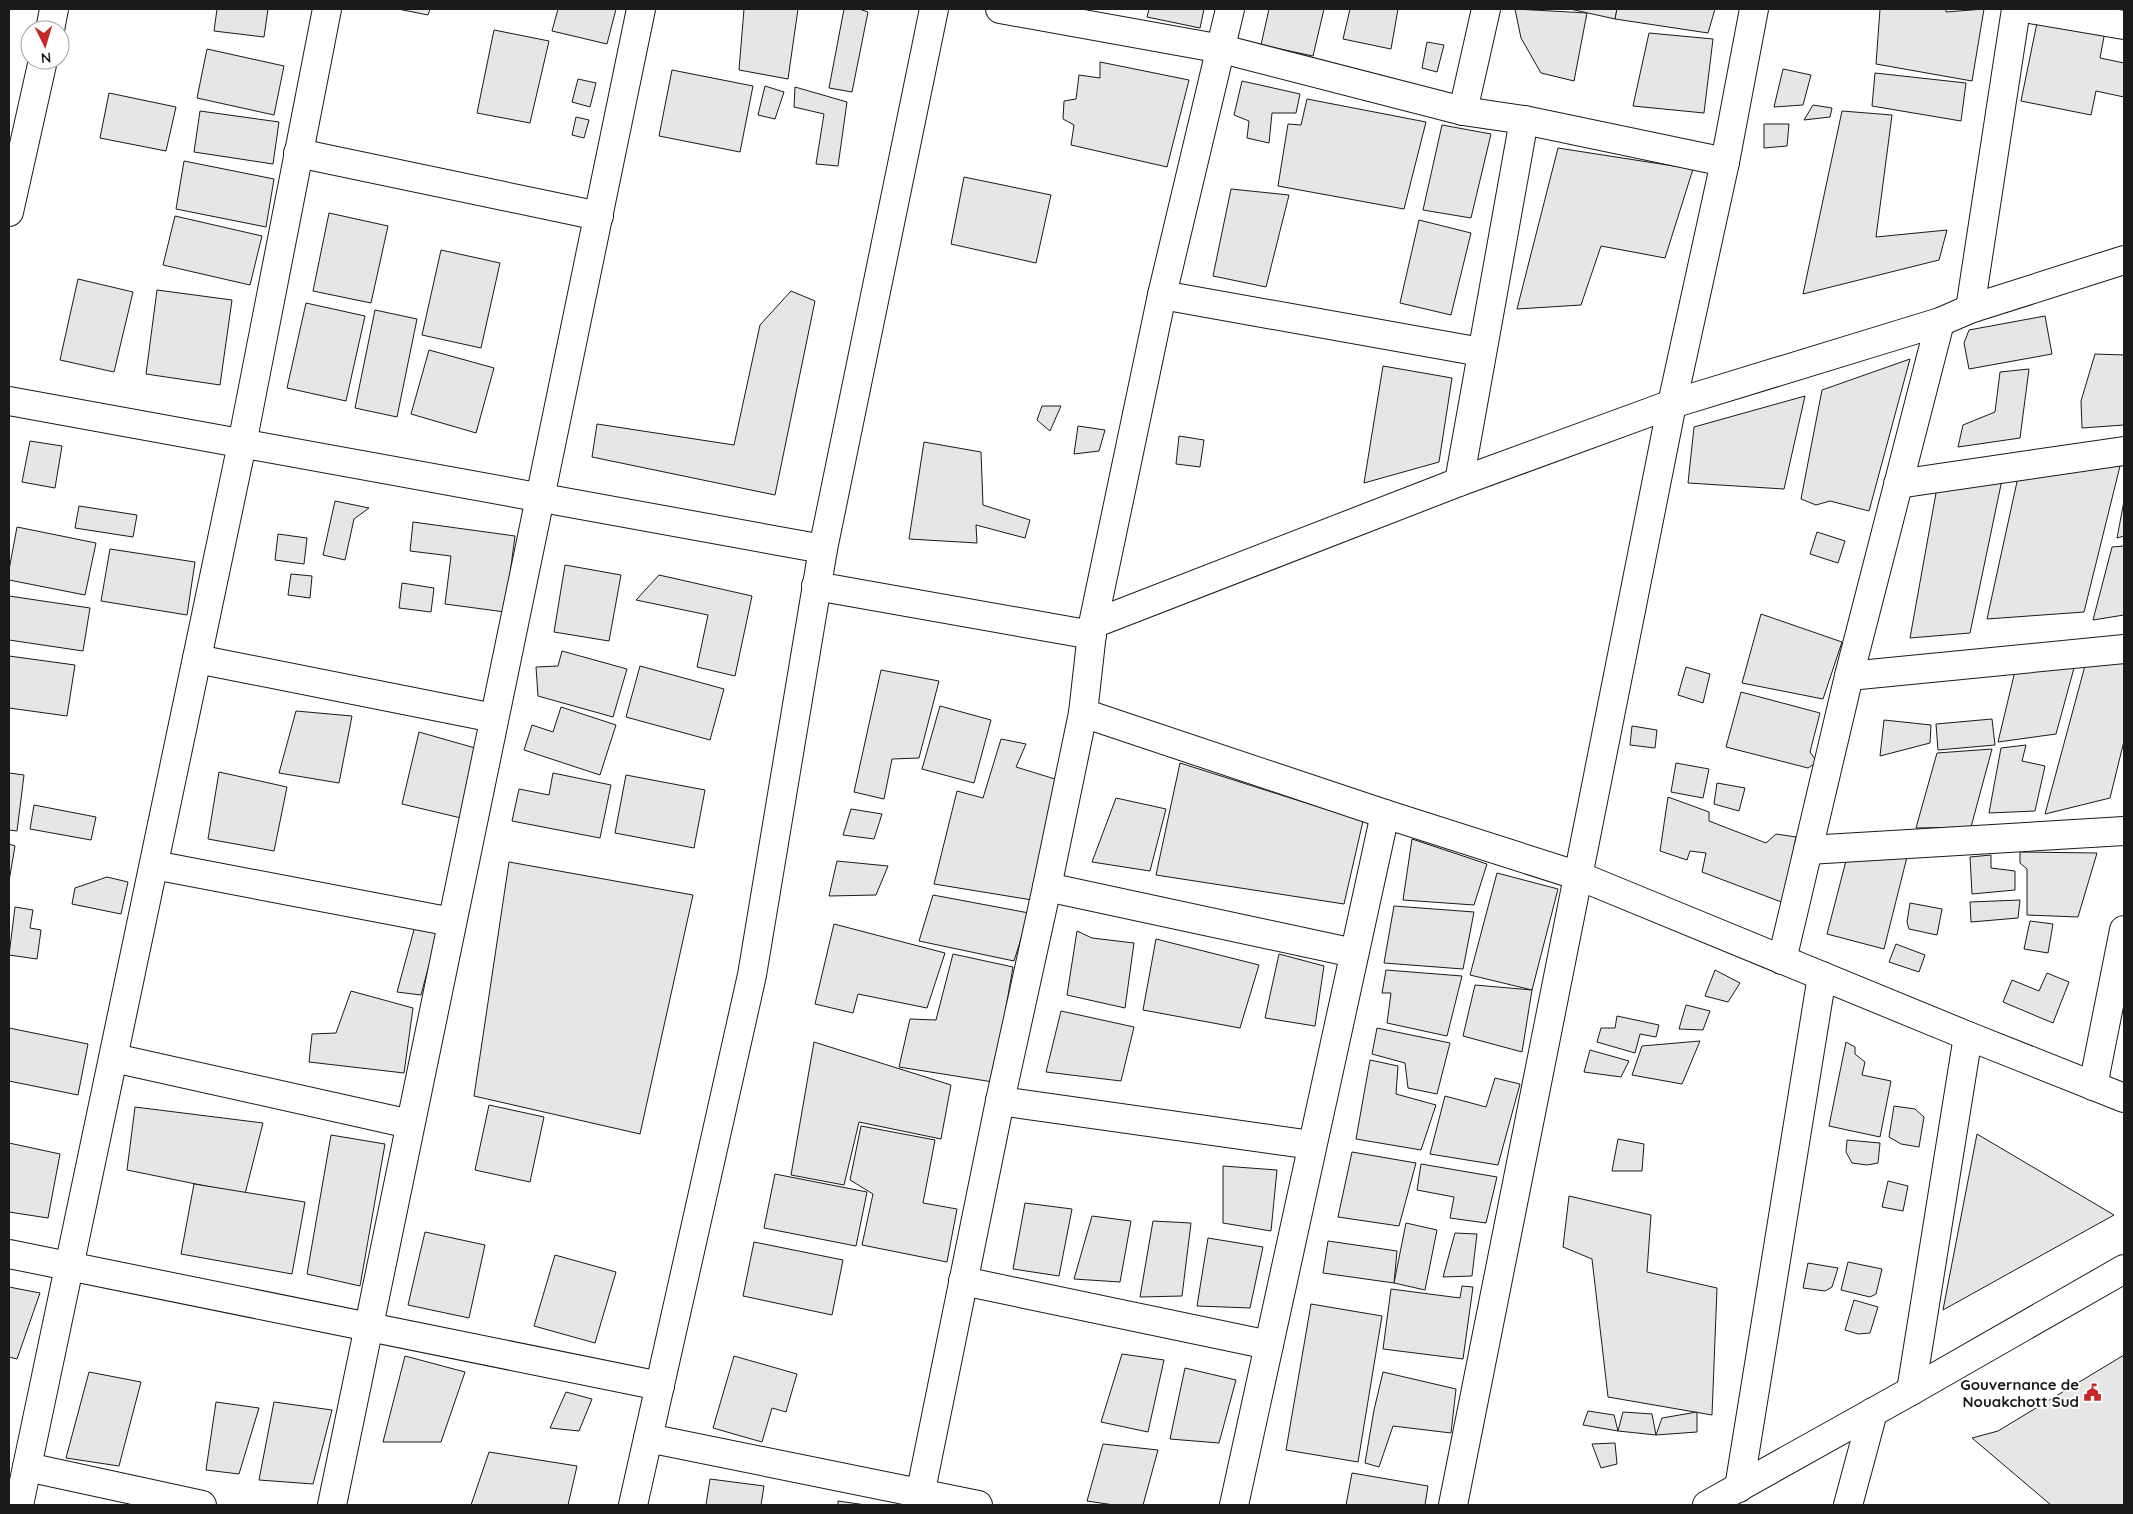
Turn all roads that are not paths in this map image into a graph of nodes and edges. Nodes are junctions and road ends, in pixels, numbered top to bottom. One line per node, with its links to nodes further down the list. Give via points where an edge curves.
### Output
1 (327, 9): 15 (street)
2 (641, 9): 18 (street)
3 (934, 9): 31 (street)
4 (1000, 9): 11 (street)
5 (1230, 9): 11 (street)
6 (1486, 9): 13 (street)
7 (1754, 9): 16 (street)
8 (2016, 9): 21 (street)
9 (2030, 9): 10 (street)
10 (2124, 25)
11 (1222, 49): 13 (street); 20 (street)
12 (41, 70): 17 (street)
13 (1463, 111): 14 (street)
14 (1524, 120): 16 (street); 23 (street)
15 (298, 153): 18 (street); 26 (street)
16 (1725, 162): 25 (street)
17 (9, 212)
18 (599, 216): 30 (street)
19 (2124, 260): 21 (street)
20 (1162, 295): 23 (street); 33 (street)
21 (1970, 309): 22 (street)
22 (1940, 322): 25 (street); 29 (street)
23 (1481, 352): 28 (street)
24 (9, 401): 26 (street)
25 (1672, 404): 28 (street); 43 (street)
26 (242, 444): 30 (street); 35 (street)
27 (2124, 451): 29 (street)
28 (1459, 482): 33 (street)
29 (1898, 484): 36 (street)
30 (541, 498): 31 (street); 38 (street)
31 (823, 549): 32 (street)
32 (816, 586): 33 (street); 63 (street, via 752,975)
33 (1092, 629): 37 (street)
34 (2124, 649): 36 (street)
35 (197, 659): 38 (street); 42 (street)
36 (1849, 676): 41 (street)
37 (1083, 713): 39 (street); 44 (street)
38 (494, 718): 45 (street)
39 (1385, 814): 43 (street); 47 (street)
40 (2124, 831): 41 (street)
41 (1808, 850): 48 (street)
42 (154, 865): 45 (street); 51 (street)
43 (1579, 876): 48 (street); 76 (street)
44 (1047, 887): 47 (street); 54 (street)
45 (452, 922): 55 (street)
46 (2124, 930): 52 (street)
47 (1354, 952): 56 (street)
48 (1782, 960): 49 (street)
49 (1822, 976): 50 (street); 68 (street)
50 (1968, 1036): 52 (street); 64 (street)
51 (114, 1058): 55 (street); 58 (street)
52 (2093, 1086): 53 (street)
53 (2124, 1098)
54 (1000, 1101): 56 (street); 60 (street)
55 (410, 1124): 61 (street)
56 (1312, 1145): 62 (street)
57 (9, 1254): 58 (street)
58 (70, 1266): 61 (street); 67 (street)
59 (2124, 1268): 64 (street)
60 (963, 1281): 62 (street); 69 (street)
61 (368, 1327): 63 (street); 72 (street)
62 (1269, 1345): 75 (street)
63 (660, 1386): 66 (street)
64 (1911, 1391): 65 (street)
65 (1873, 1412): 68 (street); 78 (street)
66 (648, 1438): 69 (street); 73 (street)
67 (27, 1467): 70 (street); 71 (street)
68 (1738, 1488): 77 (street)
69 (919, 1499): 74 (street)
70 (19, 1505)
71 (202, 1505)
72 (332, 1505)
73 (633, 1505)
74 (978, 1505)
75 (1234, 1505)
76 (1453, 1505)
77 (1706, 1505)
78 (1848, 1505)

